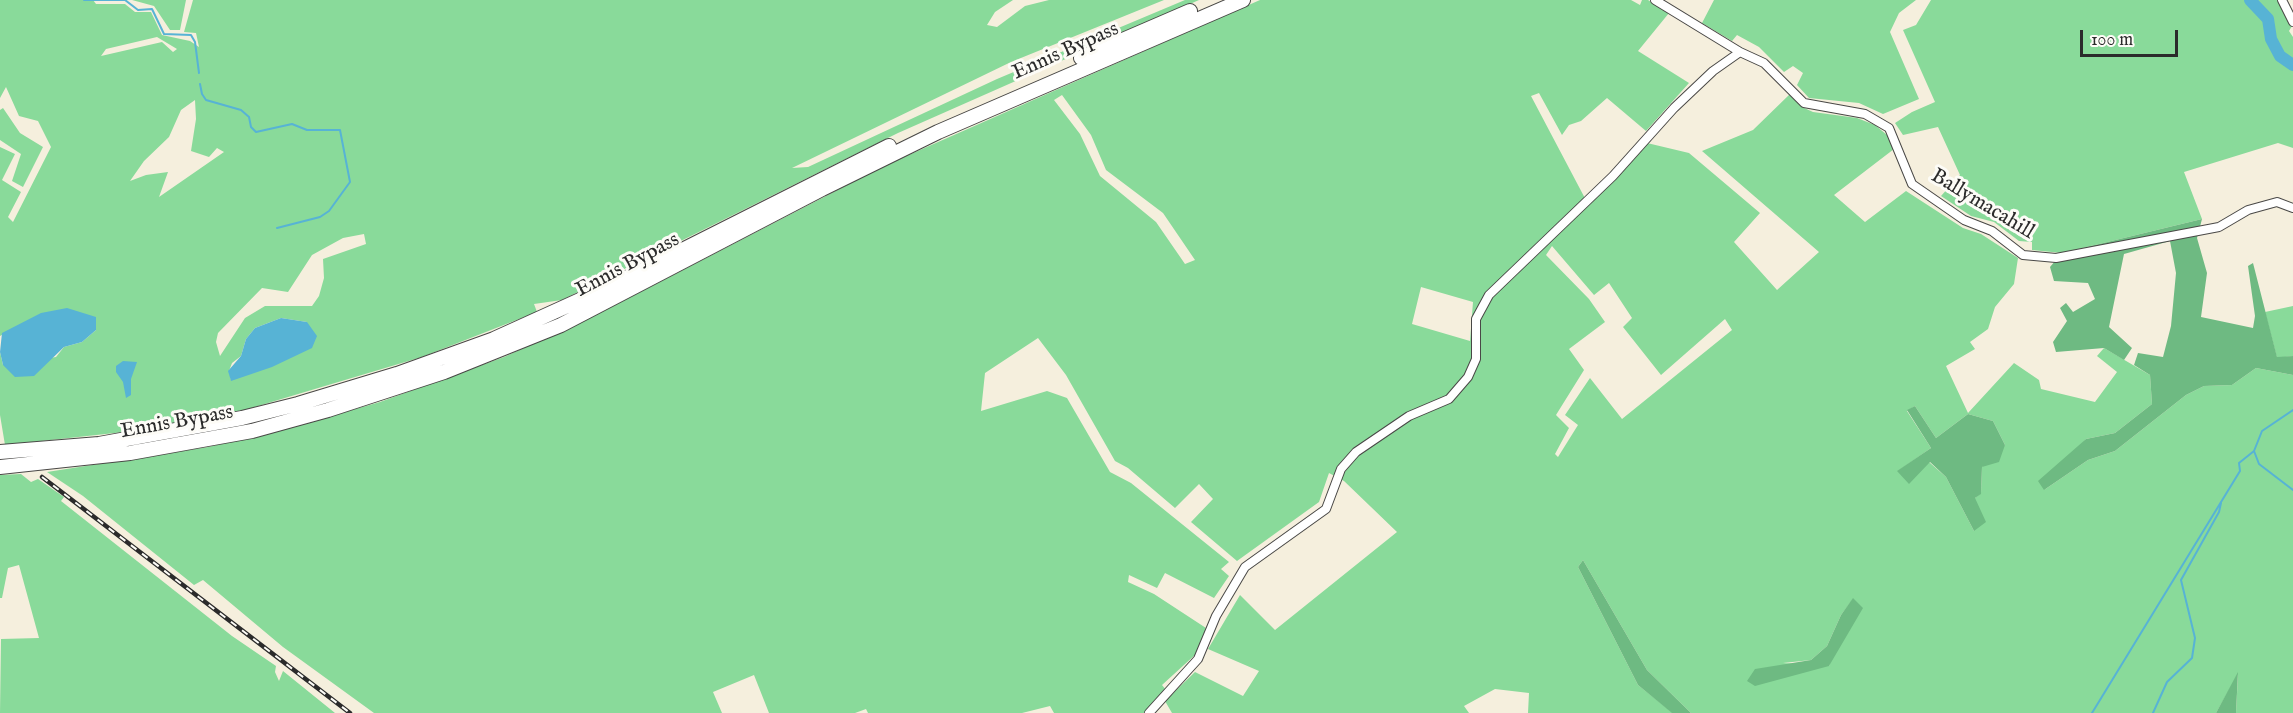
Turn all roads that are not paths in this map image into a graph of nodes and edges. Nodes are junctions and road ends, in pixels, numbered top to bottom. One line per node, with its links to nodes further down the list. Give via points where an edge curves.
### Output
1 (1218, 0): 8 (highway, Ennis Bypass, via 871,154 612,286 494,339 397,374 242,418 99,444)
2 (1243, 0): 9 (highway, Ennis Bypass, via 938,132 561,325 444,372 252,431 130,453)
3 (1655, 0): 6 (street, Ballymacahill)
4 (2282, 0): 5 (street)
5 (2293, 22)
6 (1740, 52): 7 (street, Ballymacahill, via 1764,63 1804,103 1865,114 1889,128 1912,184 1964,220 1992,231 2023,255 2056,258 2219,227 2248,210 2277,202); 10 (street, via 1674,108 1613,176 1489,296 1476,319 1476,359 1449,399 1409,416 1356,452 1341,469 1326,509 1245,567 1216,616 1198,659)
7 (2293, 208)
8 (0, 452)
9 (0, 467)
10 (1149, 713)

